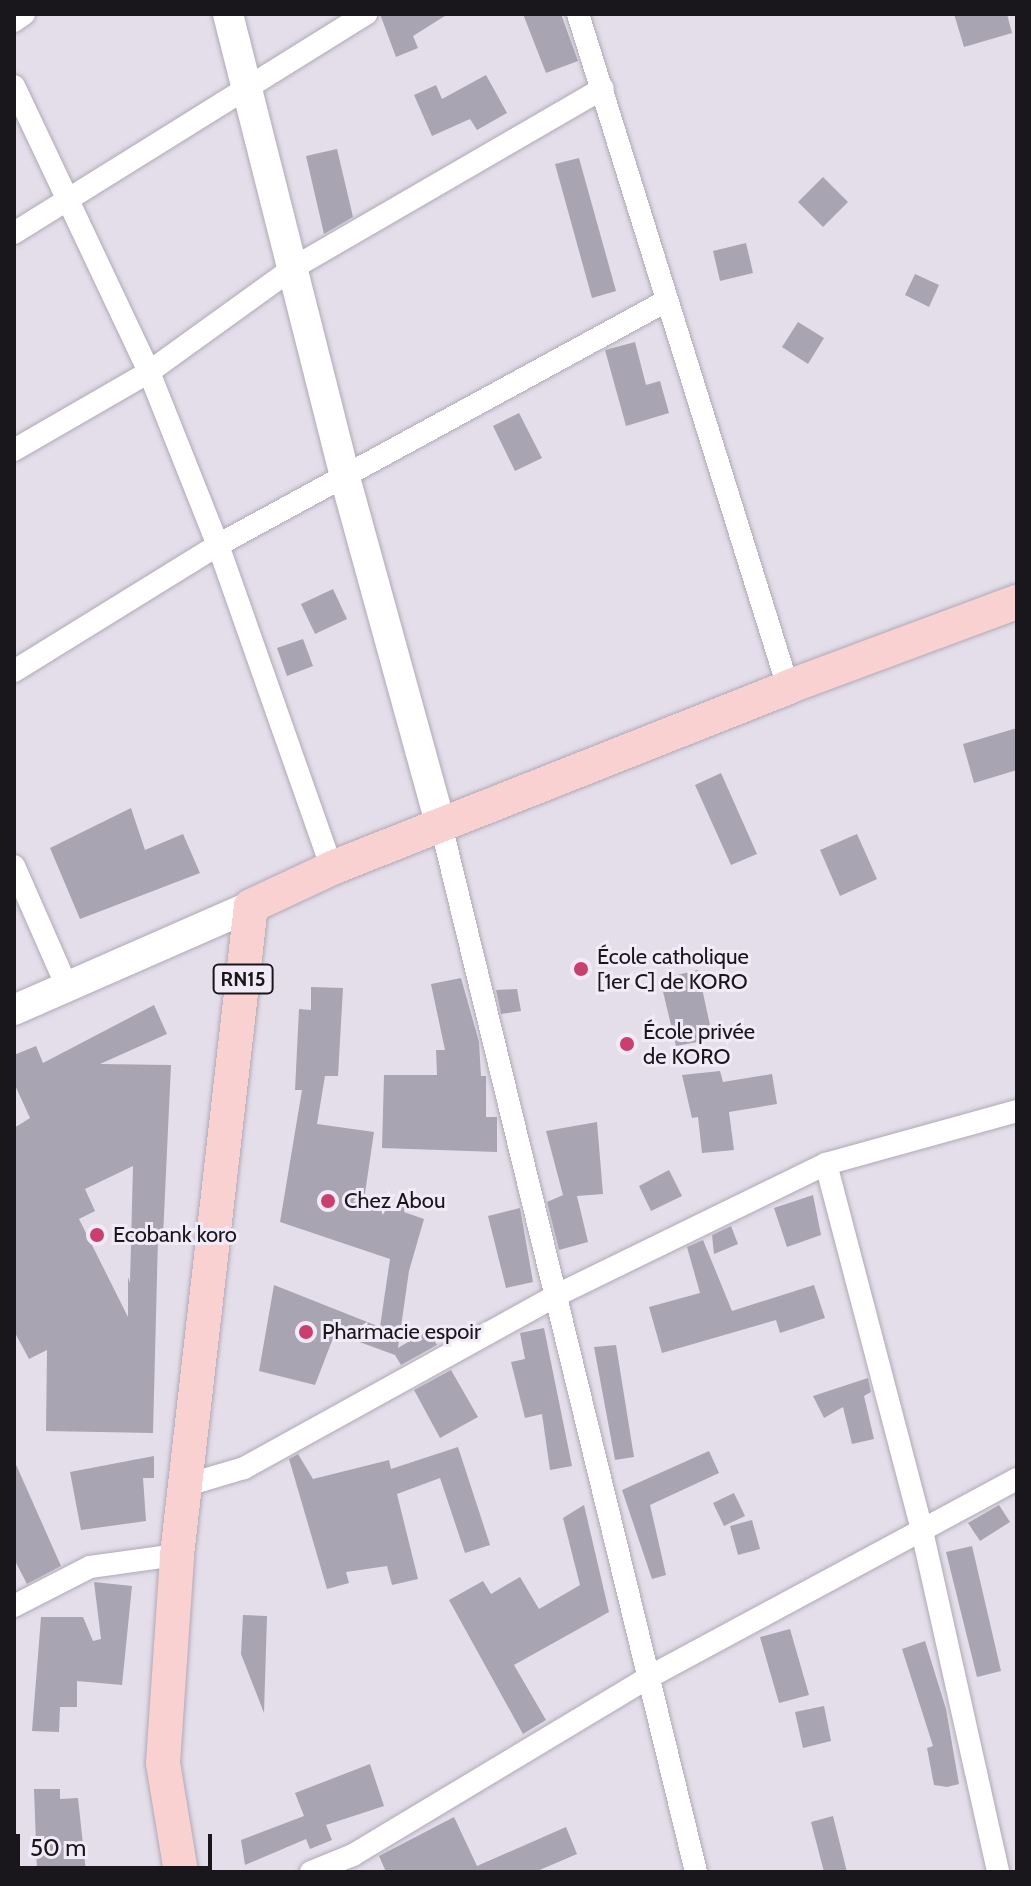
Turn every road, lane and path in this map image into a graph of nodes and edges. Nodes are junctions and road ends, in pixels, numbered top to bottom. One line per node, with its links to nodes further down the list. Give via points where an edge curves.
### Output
1 (24, 14): 5 (street)
2 (228, 14): 8 (street)
3 (366, 14): 8 (street)
4 (578, 14): 7 (street)
5 (14, 21)
6 (14, 86): 9 (street)
7 (603, 88): 11 (street); 12 (street)
8 (248, 92): 9 (street); 11 (street)
9 (66, 198): 10 (street); 13 (street)
10 (14, 233)
11 (293, 268): 13 (street); 15 (street)
12 (666, 301): 15 (street); 19 (street)
13 (149, 372): 14 (street); 16 (street)
14 (14, 450)
15 (344, 474): 16 (street); 20 (street)
16 (218, 545): 18 (street); 22 (street)
17 (1017, 602): 19 (main road)
18 (14, 671)
19 (788, 687): 20 (main road)
20 (441, 825): 22 (main road); 28 (street)
21 (14, 866): 24 (street)
22 (332, 868): 23 (main road)
23 (251, 906): 24 (street); 30 (main road, RN15)
24 (67, 987): 25 (street)
25 (14, 1010)
26 (1017, 1111): 27 (street)
27 (826, 1164): 28 (street); 31 (street)
28 (557, 1295): 30 (street, via 244,1468); 34 (street)
29 (1017, 1479): 31 (street)
30 (187, 1485): 32 (main road, RN15)
31 (922, 1531): 34 (street); 39 (street)
32 (177, 1555): 33 (street, via 90,1567); 36 (main road, RN15, via 163,1763)
33 (17, 1596)
34 (649, 1677): 35 (street); 38 (street)
35 (356, 1863): 37 (street)
36 (181, 1872)
37 (311, 1872)
38 (696, 1872)
39 (998, 1872)

